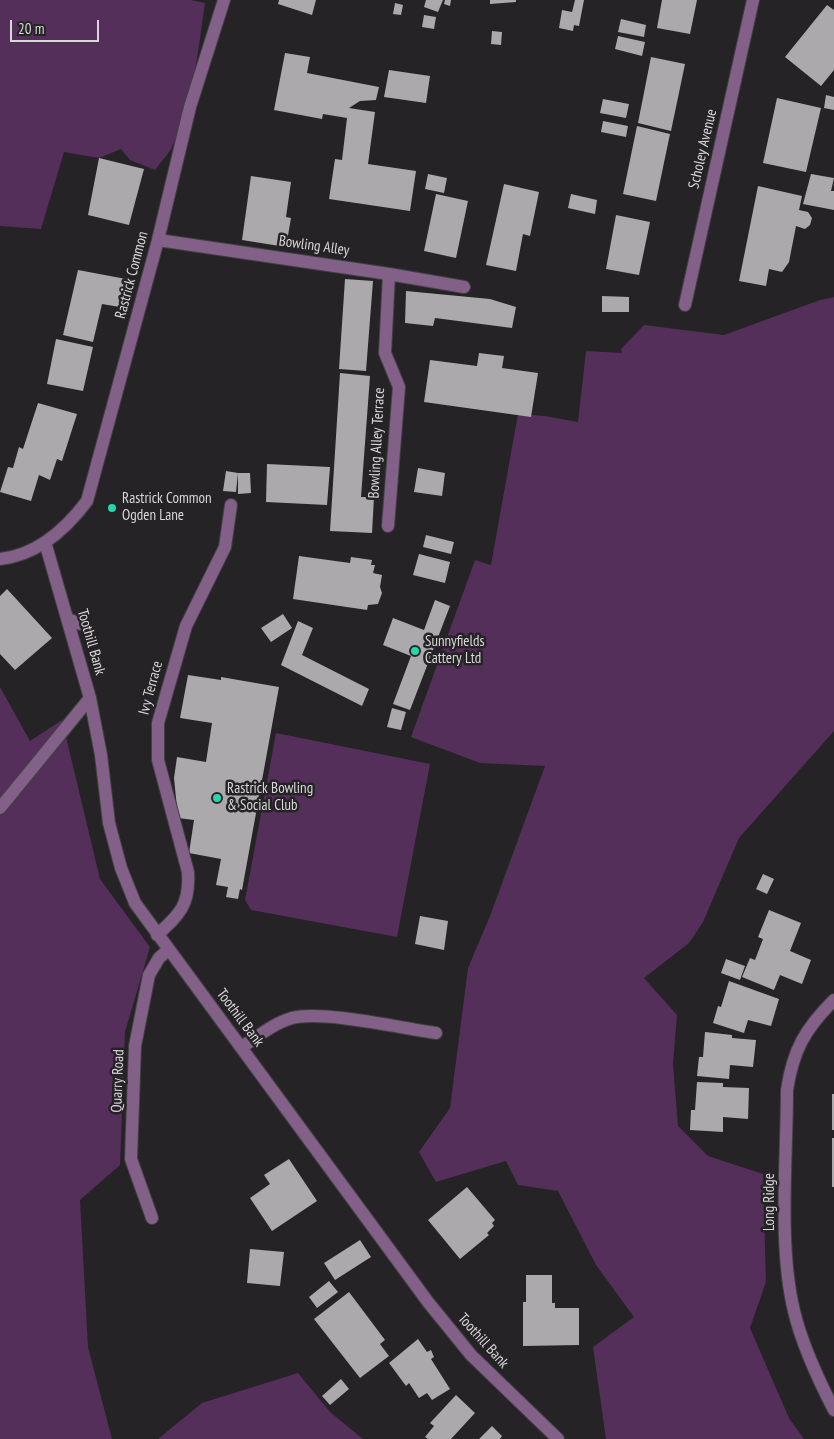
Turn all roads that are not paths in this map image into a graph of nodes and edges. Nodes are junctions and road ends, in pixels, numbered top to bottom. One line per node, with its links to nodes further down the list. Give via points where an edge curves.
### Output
1 (224, 0): 3 (street, Rastrick Common, via 190,107)
2 (753, 0): 6 (street, Scholey Avenue)
3 (158, 240): 4 (street, Bowling Alley); 9 (street, Rastrick Common, via 87,502 62,530)
4 (389, 274): 5 (street, Bowling Alley); 8 (street, Bowling Alley Terrace, via 385,353 399,388)
5 (464, 287)
6 (685, 305)
7 (231, 505): 15 (street, Ivy Terrace, via 225,547 186,626 158,723 158,760 189,885 182,909)
8 (388, 526)
9 (45, 542): 10 (street, Rastrick Common, via 28,552); 11 (street, Toothill Bank)
10 (0, 559)
11 (68, 620): 12 (street); 13 (street, Toothill Bank)
12 (82, 625)
13 (90, 698): 14 (street); 15 (street, Toothill Bank, via 109,823 120,868 136,903)
14 (0, 808)
15 (157, 935): 16 (street, Toothill Bank)
16 (168, 950): 19 (street, Toothill Bank); 20 (street, Quarry Road, via 149,975 135,1046 131,1159)
17 (834, 1000): 21 (street, Long Ridge, via 803,1036 790,1071 787,1090 786,1240 794,1311 800,1333)
18 (436, 1034): 19 (street, via 321,1016 292,1018)
19 (242, 1047): 22 (street, Toothill Bank, via 471,1355)
20 (152, 1218)
21 (834, 1410)
22 (558, 1439)

